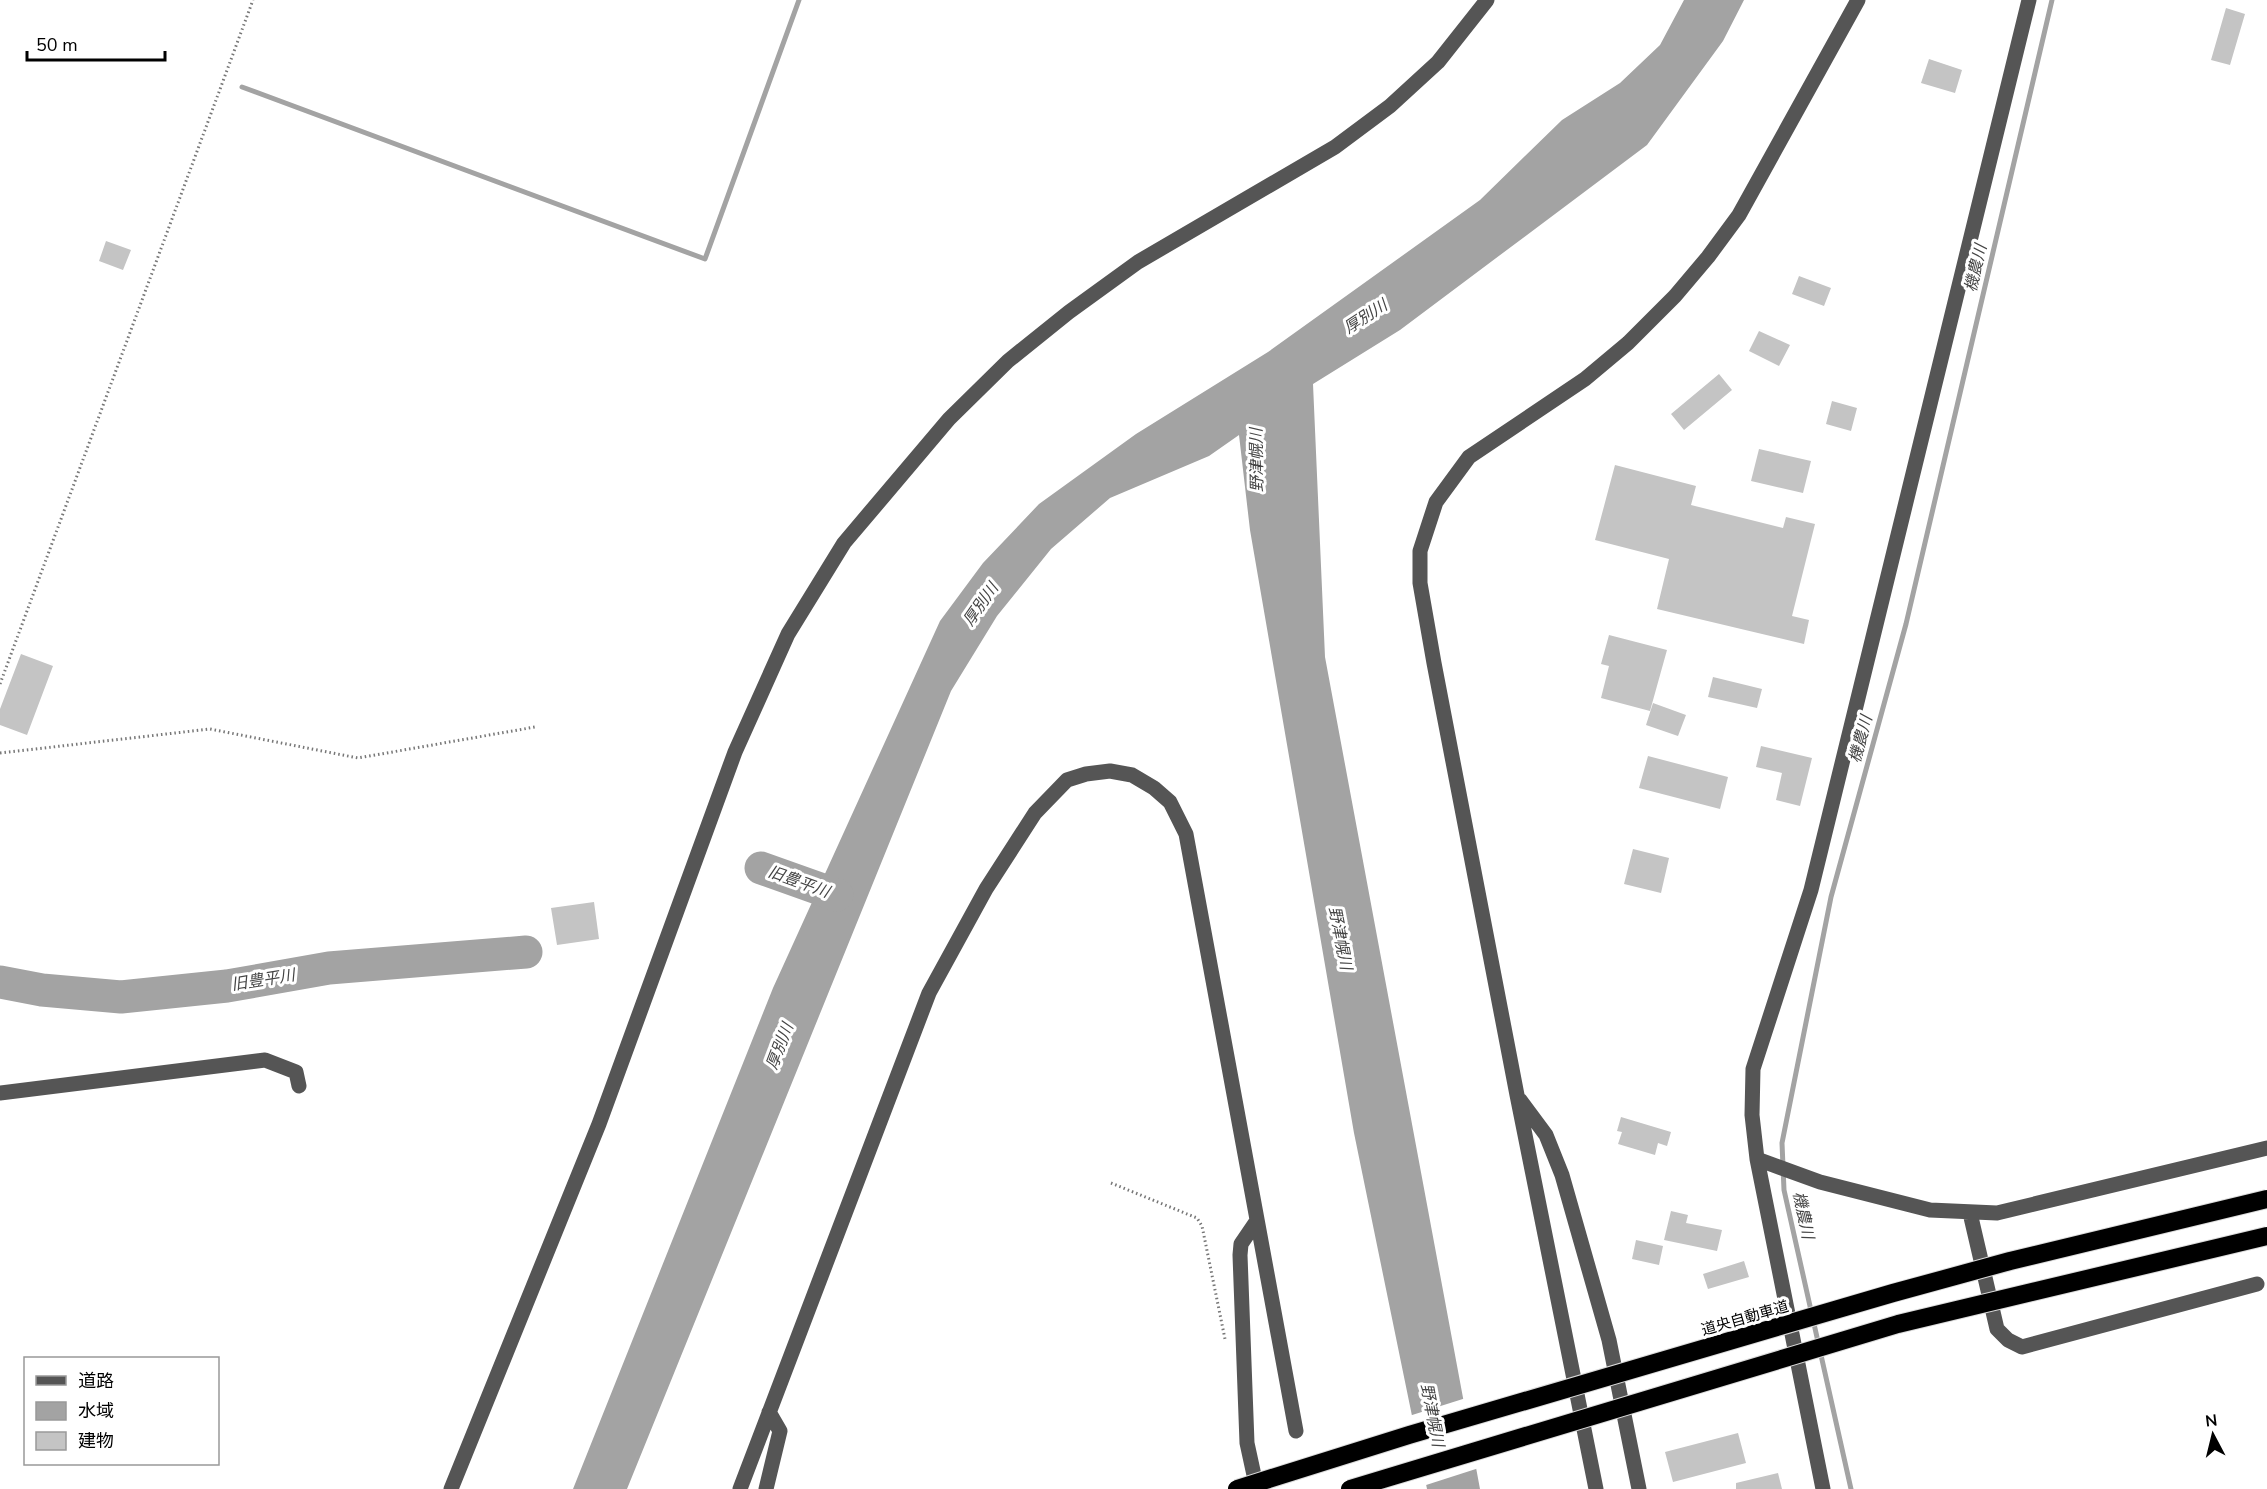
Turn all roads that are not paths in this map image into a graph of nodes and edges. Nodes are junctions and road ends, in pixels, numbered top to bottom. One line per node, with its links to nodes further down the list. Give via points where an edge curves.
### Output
1 (1487, 0): 16 (street, via 1438,62 1390,106 1335,147 1138,262 1008,361 949,419 844,543 788,634 735,752 599,1124)
2 (1858, 0): 6 (street, via 1739,215 1708,257 1675,296 1585,380 1469,457 1436,502 1426,528 1420,550 1420,582)
3 (2029, 0): 8 (street, via 1811,890 1753,1070)
4 (299, 1086): 5 (street, via 296,1072 265,1060)
5 (0, 1093)
6 (1516, 1095): 22 (street); 23 (street, via 1546,1135 1562,1175 1609,1340)
7 (2267, 1148): 10 (street, via 1996,1213)
8 (1757, 1159): 10 (street, via 1820,1182 1930,1210); 24 (street)
9 (2267, 1199): 19 (highway, 道央自動車道, bridge, via 1893,1293 1409,1434)
10 (1970, 1213): 13 (street, via 1997,1329 2022,1347)
11 (1256, 1222): 14 (street, via 1186,834 1170,802 1132,775 1110,771 1067,780 1035,813 986,889 929,993); 15 (street); 20 (street, via 1241,1244 1240,1256 1247,1443)
12 (2267, 1236): 21 (highway, bridge, via 1898,1324)
13 (2257, 1284)
14 (770, 1412): 17 (street); 18 (street, via 780,1431)
15 (1296, 1431)
16 (451, 1489)
17 (740, 1489)
18 (766, 1489)
19 (1237, 1489)
20 (1257, 1489)
21 (1350, 1489)
22 (1596, 1489)
23 (1639, 1489)
24 (1823, 1489)

